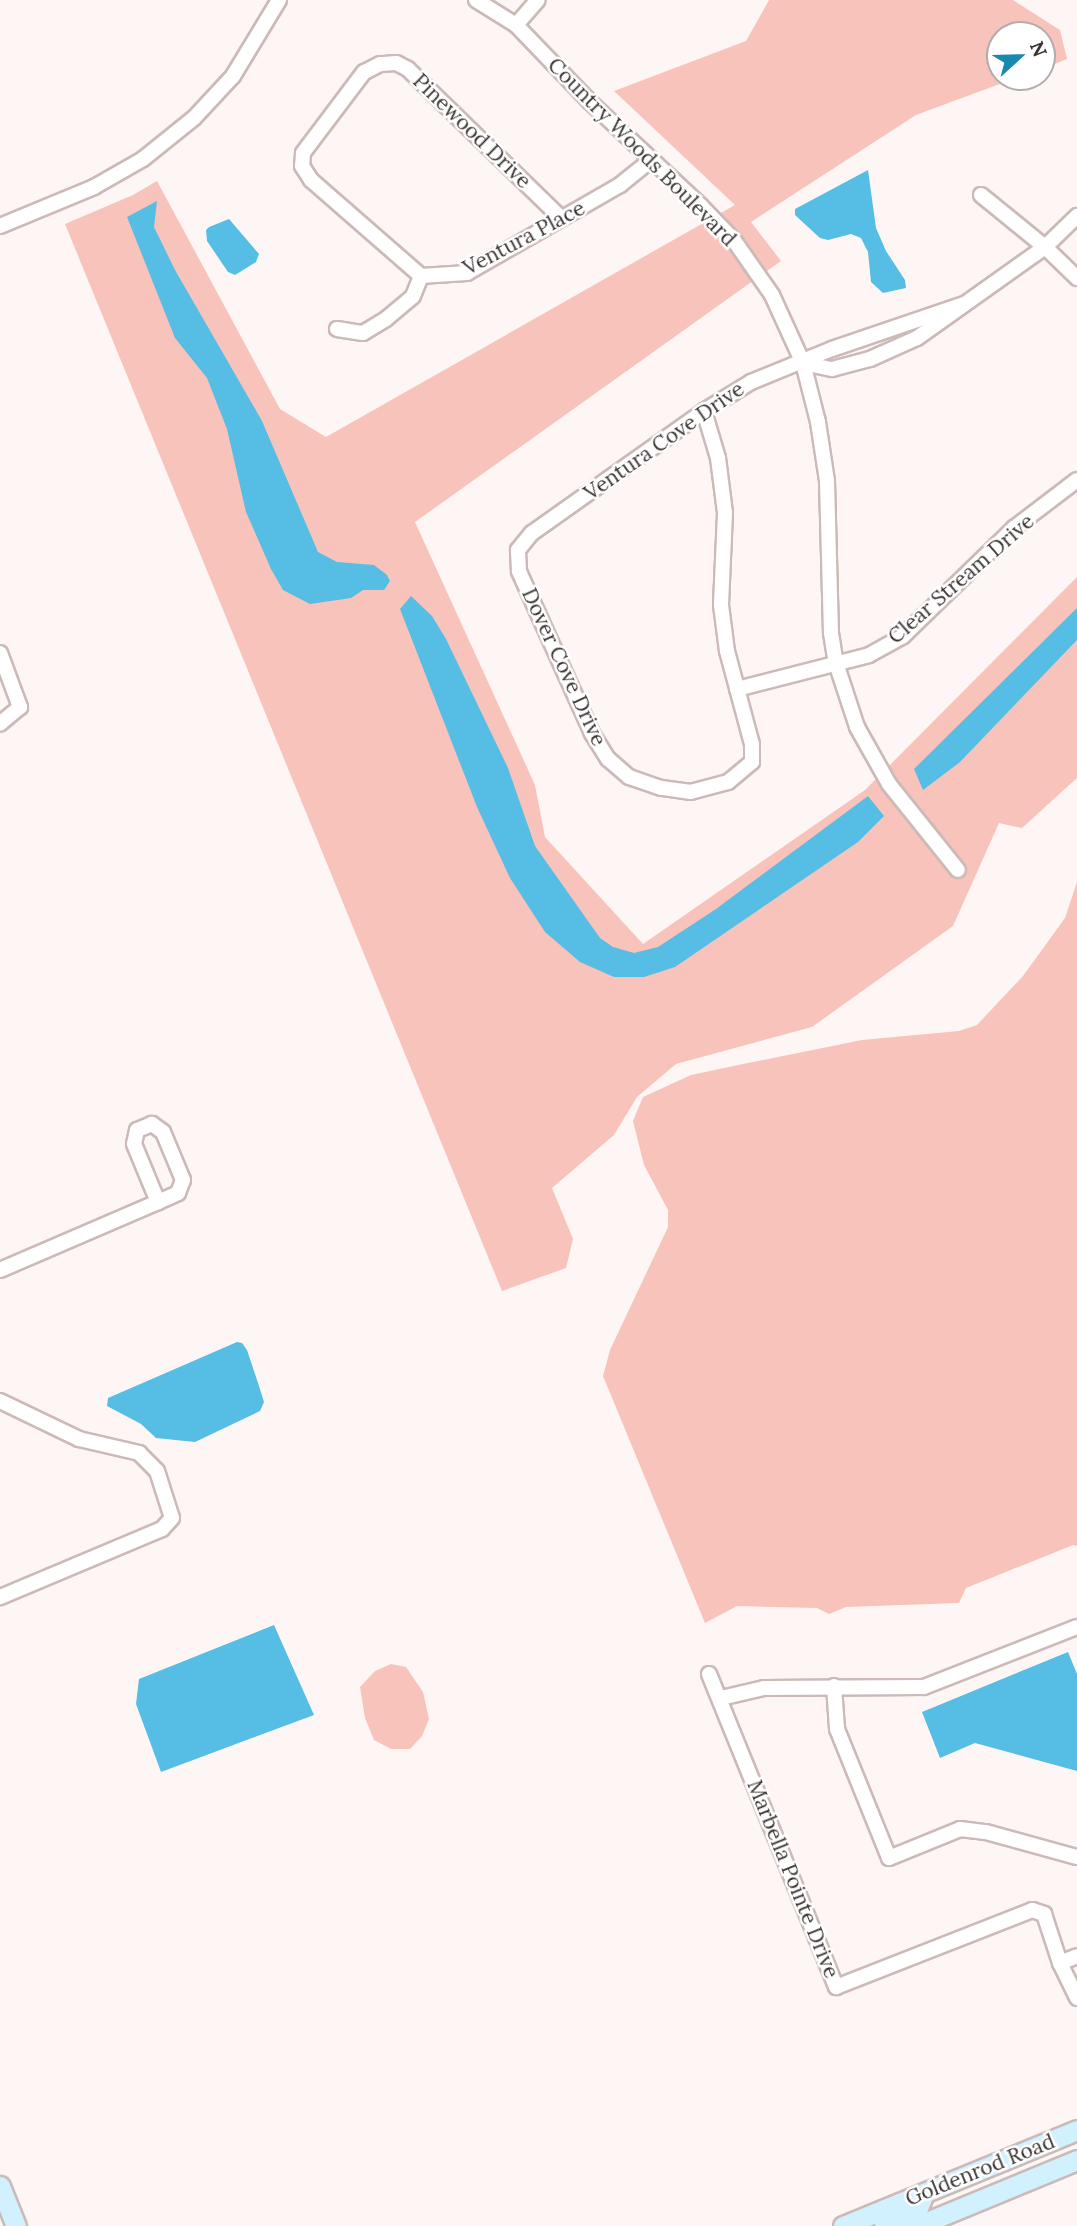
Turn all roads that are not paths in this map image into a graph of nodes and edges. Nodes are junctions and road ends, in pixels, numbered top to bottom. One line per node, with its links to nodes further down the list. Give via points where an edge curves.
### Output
1 (279, 0): 9 (street, via 233,76 184,126 143,159 94,187)
2 (476, 0): 4 (street, Country Woods Boulevard)
3 (538, 0): 4 (street)
4 (516, 25): 5 (street, Country Woods Boulevard)
5 (651, 160): 8 (street, Ventura Place, via 620,186); 15 (street, Country Woods Boulevard, via 740,248 772,295)
6 (981, 195): 10 (street)
7 (1077, 216): 10 (street)
8 (561, 218): 11 (street, Ventura Place, via 467,273); 11 (street, Pinewood Drive, via 408,69 396,63 380,64 364,72 303,153 302,166 311,180)
9 (0, 226)
10 (1045, 247): 12 (street); 13 (street)
11 (421, 276): 14 (street, via 413,296 386,319 363,332)
12 (1077, 278)
13 (964, 304): 15 (street, Ventura Cove Drive); 15 (street, via 917,338 870,359 832,369)
14 (337, 329)
15 (803, 362): 16 (street, Ventura Cove Drive, via 751,382); 20 (street, Country Woods Boulevard, via 827,481 828,584)
16 (704, 411): 18 (street, Ventura Cove Drive); 21 (street, via 718,458 725,513 721,605)
17 (1077, 480): 20 (street, Clear Stream Drive, via 1014,528 903,636 869,655)
18 (533, 533): 21 (street, Dover Cove Drive, via 518,550 519,571 592,733 608,759 629,777 691,792 728,782 752,762 752,744)
19 (0, 653): 22 (street, via 20,707)
20 (836, 663): 21 (street, Clear Stream Drive); 23 (street, Country Woods Boulevard, via 857,727 889,784)
21 (737, 689)
22 (0, 724)
23 (958, 870)
24 (158, 1202): 24 (street, via 178,1193 183,1180 163,1132 152,1124 137,1130 134,1144); 25 (street)
25 (0, 1270)
26 (0, 1401): 27 (street, via 79,1439 139,1453 157,1471 172,1518 162,1529)
27 (0, 1597)
28 (1077, 1627): 30 (street, via 924,1687)
29 (709, 1674): 31 (street, Marbella Pointe Drive)
30 (834, 1686): 31 (street, via 764,1688); 32 (street, via 837,1729 889,1858 960,1829)
31 (720, 1699): 34 (street, Marbella Pointe Drive, via 836,1987 1032,1910 1044,1914)
32 (1077, 1857)
33 (1077, 1956): 34 (street)
34 (1060, 1962): 35 (street, Marbella Pointe Drive)
35 (1077, 1998)
36 (1077, 2130): 40 (main road, Goldenrod Road)
37 (1077, 2141): 41 (main road, via 961,2188)
38 (1077, 2160): 41 (main road, Goldenrod Road)
39 (0, 2186): 42 (main road)
40 (922, 2194): 43 (main road, Goldenrod Road); 44 (main road, via 916,2213)
41 (954, 2211): 45 (main road, Goldenrod Road)
42 (16, 2226)
43 (844, 2226)
44 (884, 2226)
45 (917, 2226)

